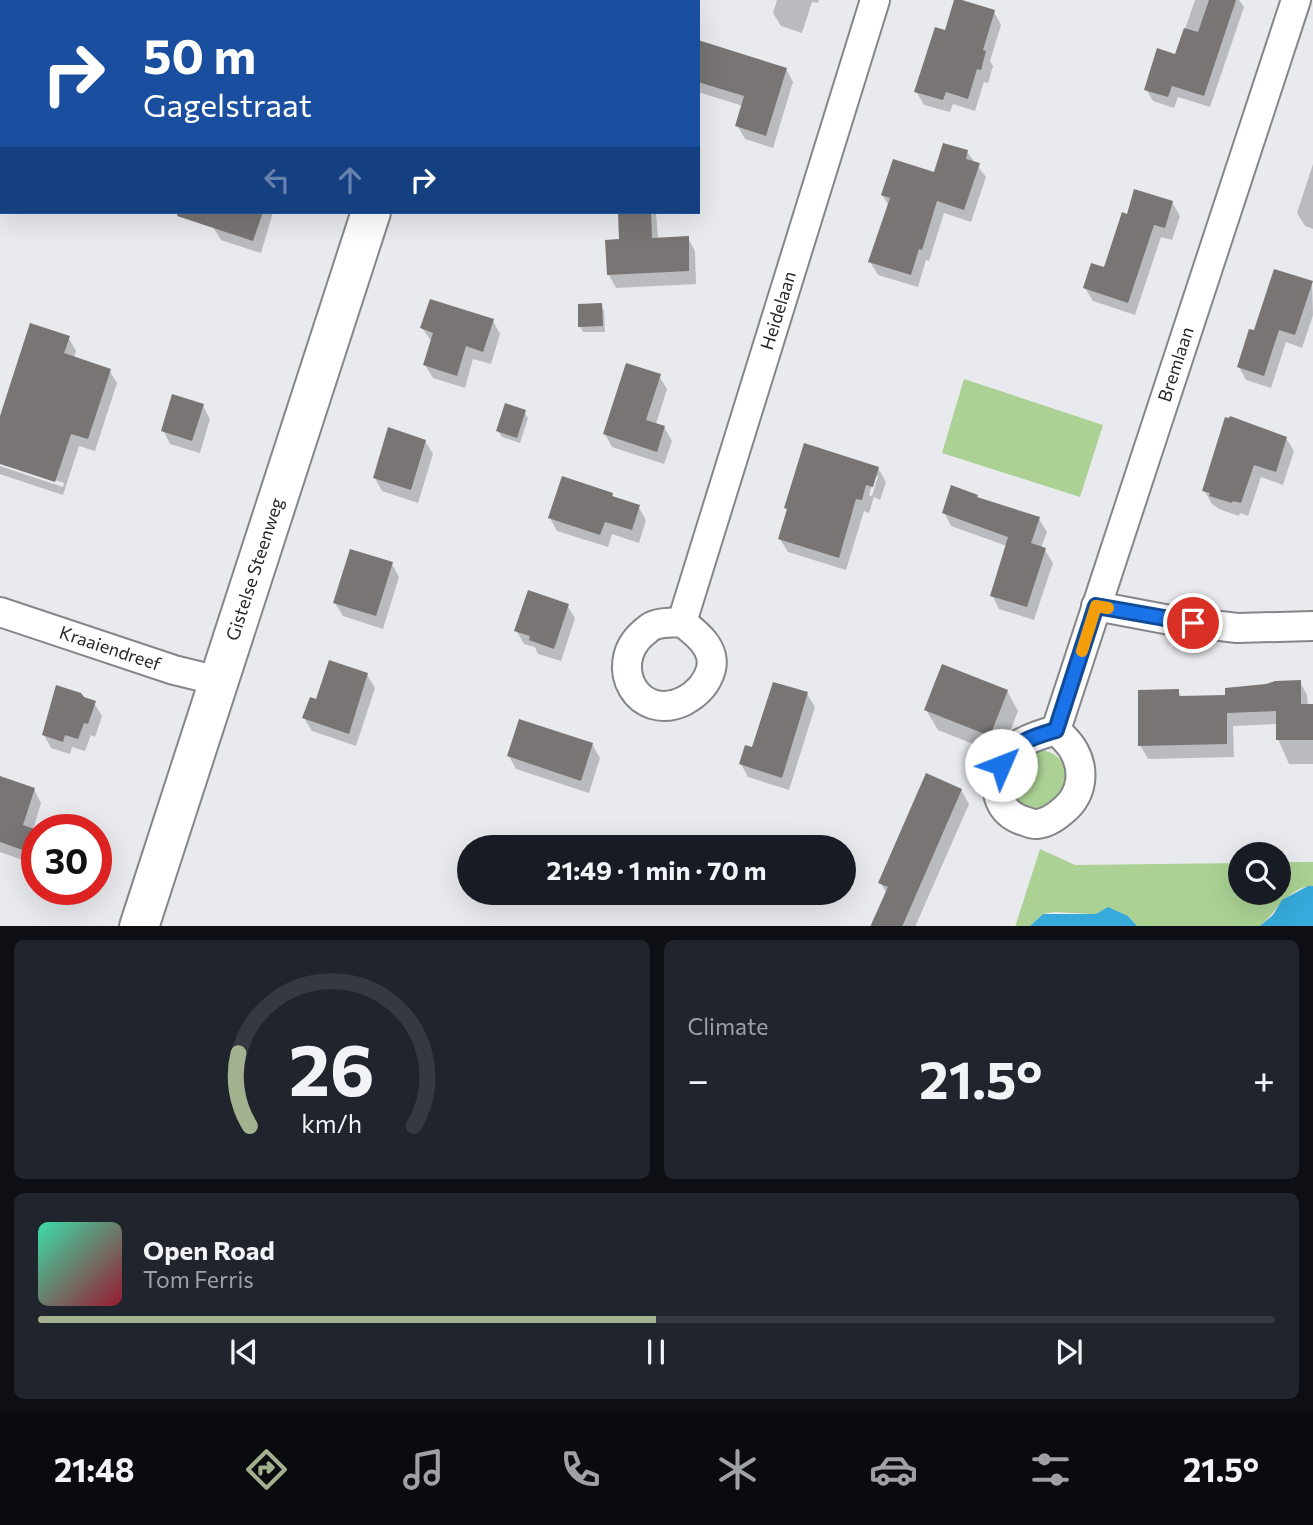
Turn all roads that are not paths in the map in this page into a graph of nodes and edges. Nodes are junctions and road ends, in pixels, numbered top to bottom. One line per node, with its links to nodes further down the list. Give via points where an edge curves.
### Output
1 (875, 0): 6 (street, Heidelaan)
2 (1296, 0): 4 (street, Bremlaan)
3 (371, 214): 8 (main road, Gistelse Steenweg)
4 (1096, 606): 7 (street, via 1237,628); 9 (street, Bremlaan)
5 (0, 612): 8 (street, Kraaiendreef)
6 (682, 622)
7 (1313, 626)
8 (219, 681): 10 (main road, Gistelse Steenweg)
9 (1056, 730)
10 (139, 926)

